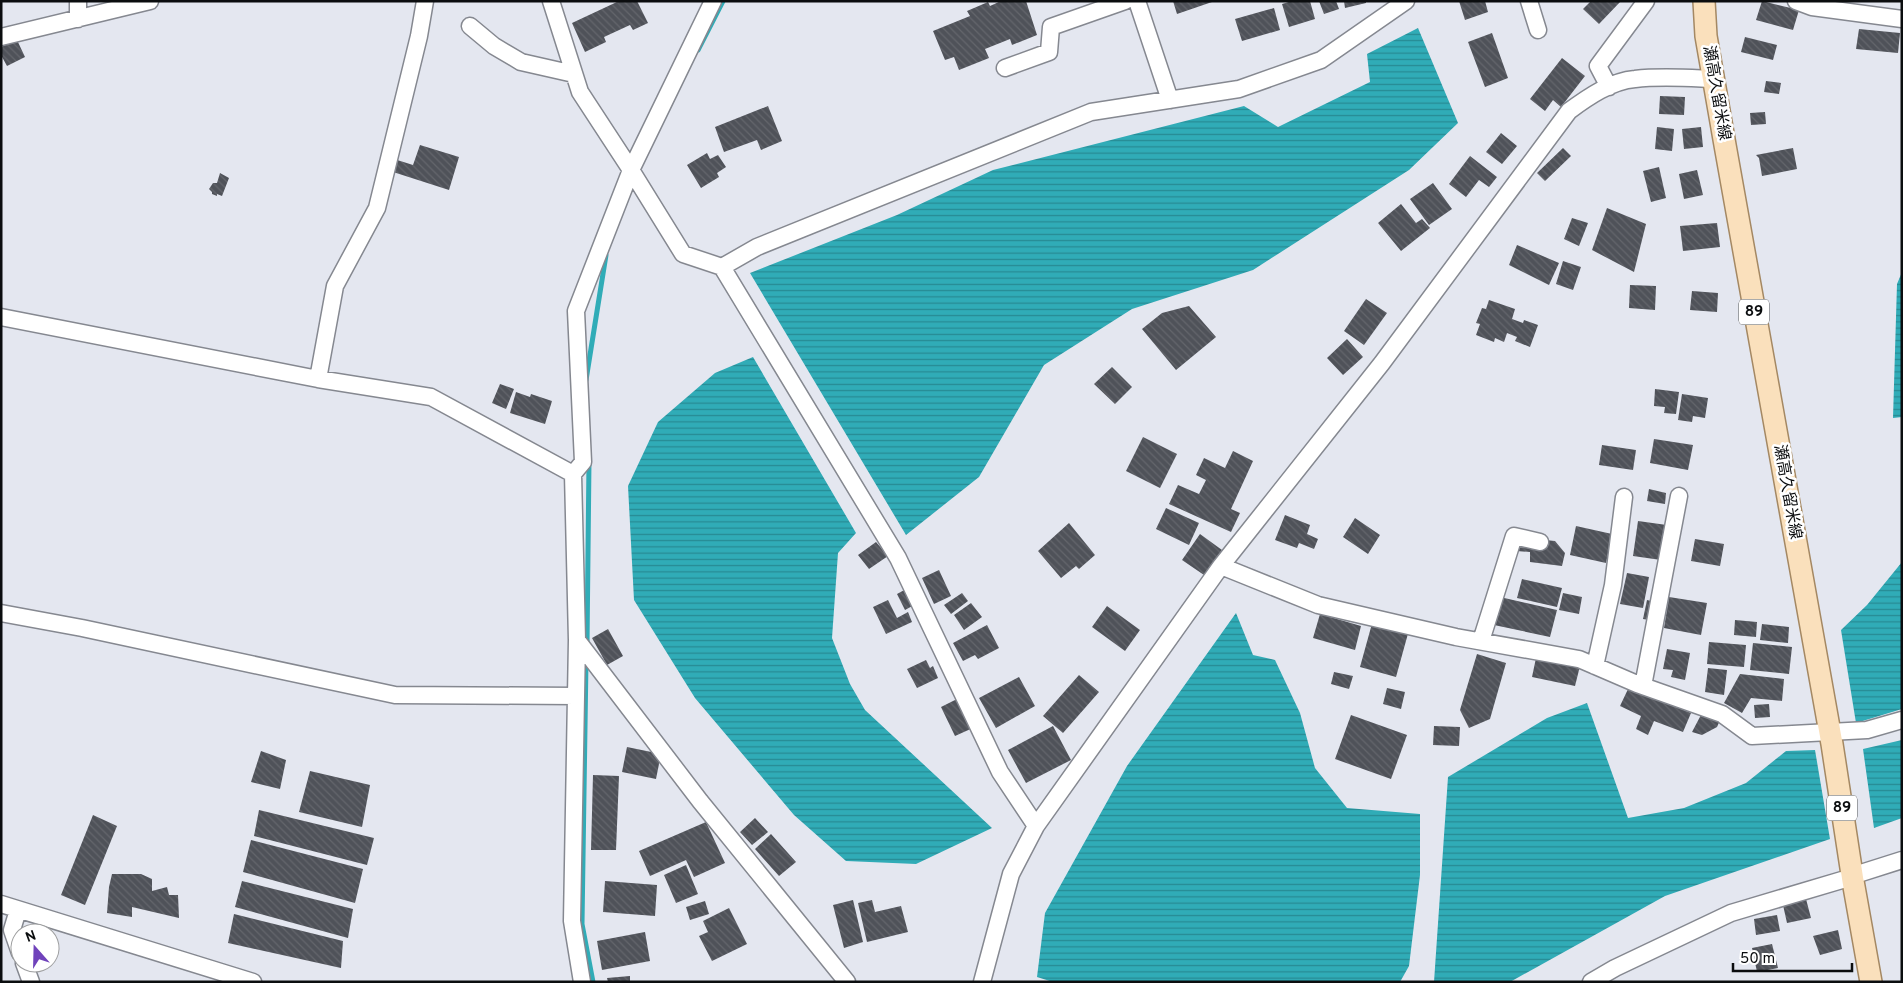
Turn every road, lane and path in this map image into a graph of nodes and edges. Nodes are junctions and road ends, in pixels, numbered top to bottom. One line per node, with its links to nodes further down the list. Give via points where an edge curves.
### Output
1 (78, 1): 13 (street)
2 (150, 1): 13 (street)
3 (425, 1): 26 (street, via 376,208 335,286)
4 (551, 1): 19 (street)
5 (714, 1): 23 (street)
6 (1125, 1): 18 (street, via 1052,27 1049,52)
7 (1137, 1): 22 (street)
8 (1406, 1): 22 (street, via 1321,60 1239,89)
9 (1529, 1): 16 (street)
10 (1646, 1): 21 (street, via 1598,66)
11 (1704, 1): 20 (main road, 瀬高久留米線 / 89)
12 (1796, 1): 14 (street, via 1812,7)
13 (78, 19): 17 (street)
14 (1902, 19)
15 (470, 26): 19 (street, via 521,62)
16 (1538, 30)
17 (1, 37)
18 (1006, 68)
19 (574, 74): 23 (street, via 580,92)
20 (1714, 79): 21 (street, via 1634,79); 39 (main road, 瀬高久留米線 / 89)
21 (1608, 87): 31 (street, via 1569,111 1382,363)
22 (1170, 100): 24 (street, via 1091,112 757,247)
23 (631, 170): 24 (street, via 683,254); 27 (street, via 576,311 583,462)
24 (722, 266): 40 (street, via 898,558 1000,772)
25 (1, 317): 26 (street)
26 (318, 378): 27 (street, via 431,397)
27 (572, 474): 33 (street)
28 (1679, 496): 36 (street)
29 (1624, 497): 35 (street, via 1613,585)
30 (1540, 542): 34 (street, via 1514,536)
31 (1220, 566): 34 (street, via 1318,605); 40 (street)
32 (1, 614): 37 (street, via 82,628 395,695)
33 (577, 640): 37 (street); 48 (street, via 700,801)
34 (1480, 641): 35 (street, via 1579,659)
35 (1595, 666): 36 (street)
36 (1643, 686): 39 (street, via 1722,714 1752,736)
37 (576, 696): 47 (street, via 572,921)
38 (1902, 720): 39 (street, via 1867,730)
39 (1830, 731): 42 (main road, 瀬高久留米線 / 89)
40 (1036, 826): 49 (street, via 1011,874)
41 (1902, 860): 42 (street)
42 (1852, 875): 50 (street, via 1731,913); 51 (main road, 瀬高久留米線 / 89)
43 (1, 904): 44 (street)
44 (18, 910): 45 (street); 46 (street)
45 (6, 932)
46 (253, 982)
47 (582, 982)
48 (847, 982)
49 (982, 982)
50 (1591, 982)
51 (1871, 982)

